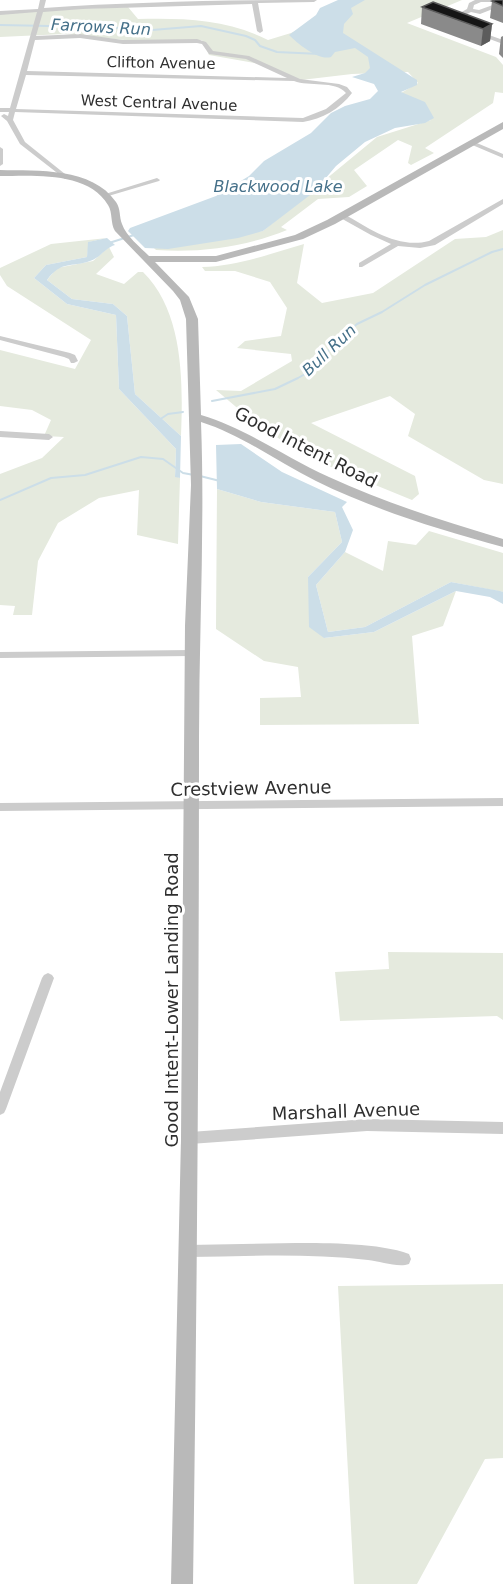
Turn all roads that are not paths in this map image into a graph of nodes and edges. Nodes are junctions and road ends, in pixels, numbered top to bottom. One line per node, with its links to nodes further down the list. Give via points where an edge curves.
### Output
1 (43, 0): 5 (street)
2 (314, 0): 4 (street)
3 (503, 1): 6 (street, via 480,12); 6 (street, via 480,0 471,4)
4 (255, 3): 5 (street); 10 (street)
5 (42, 10): 7 (street); 11 (street)
6 (470, 10): 8 (street, via 449,21)
7 (0, 13)
8 (460, 26)
9 (471, 30): 12 (street)
10 (260, 31)
11 (34, 38): 13 (street); 14 (street, via 194,40 204,43 213,53 250,58)
12 (503, 42)
13 (23, 73): 14 (street, Clifton Avenue); 16 (street)
14 (299, 81): 17 (street, Clifton Avenue, via 336,84 349,91)
15 (0, 111): 16 (street)
16 (10, 116): 17 (street, West Central Avenue, via 303,120); 24 (street, via 17,138)
17 (317, 116)
18 (503, 125): 19 (main road)
19 (472, 143): 21 (street); 28 (main road)
20 (0, 149): 22 (street)
21 (503, 156)
22 (0, 164)
23 (0, 173): 24 (main road)
24 (67, 178): 26 (main road)
25 (157, 180): 26 (street)
26 (105, 195): 30 (main road, Good Intent-Lower Landing Road, via 114,205 116,225)
27 (503, 201): 29 (street, via 432,243 414,247)
28 (342, 216): 29 (street); 30 (main road, via 299,237 229,256 201,260)
29 (397, 243): 31 (street)
30 (144, 255): 34 (main road, Good Intent-Lower Landing Road, via 177,289 189,308)
31 (362, 265)
32 (0, 338): 33 (street, via 67,355)
33 (74, 361)
34 (196, 417): 36 (main road, Good Intent Road); 38 (main road, Good Intent-Lower Landing Road)
35 (0, 434): 37 (street)
36 (245, 435): 38 (main road, via 213,433); 39 (main road, Good Intent Road, via 363,497)
37 (49, 437)
38 (196, 449): 40 (main road, Good Intent-Lower Landing Road)
39 (503, 543)
40 (192, 653): 41 (street); 43 (main road, Good Intent-Lower Landing Road)
41 (0, 655)
42 (503, 802): 43 (street, Crestview Avenue)
43 (191, 806): 44 (street, Crestview Avenue); 48 (main road, Good Intent-Lower Landing Road)
44 (0, 807)
45 (48, 978): 46 (street)
46 (0, 1109)
47 (503, 1128): 48 (street, Marshall Avenue, via 367,1125)
48 (190, 1138): 49 (main road, Good Intent-Lower Landing Road)
49 (189, 1251): 50 (street, via 313,1249); 51 (main road, Good Intent-Lower Landing Road)
50 (404, 1259)
51 (182, 1584)

